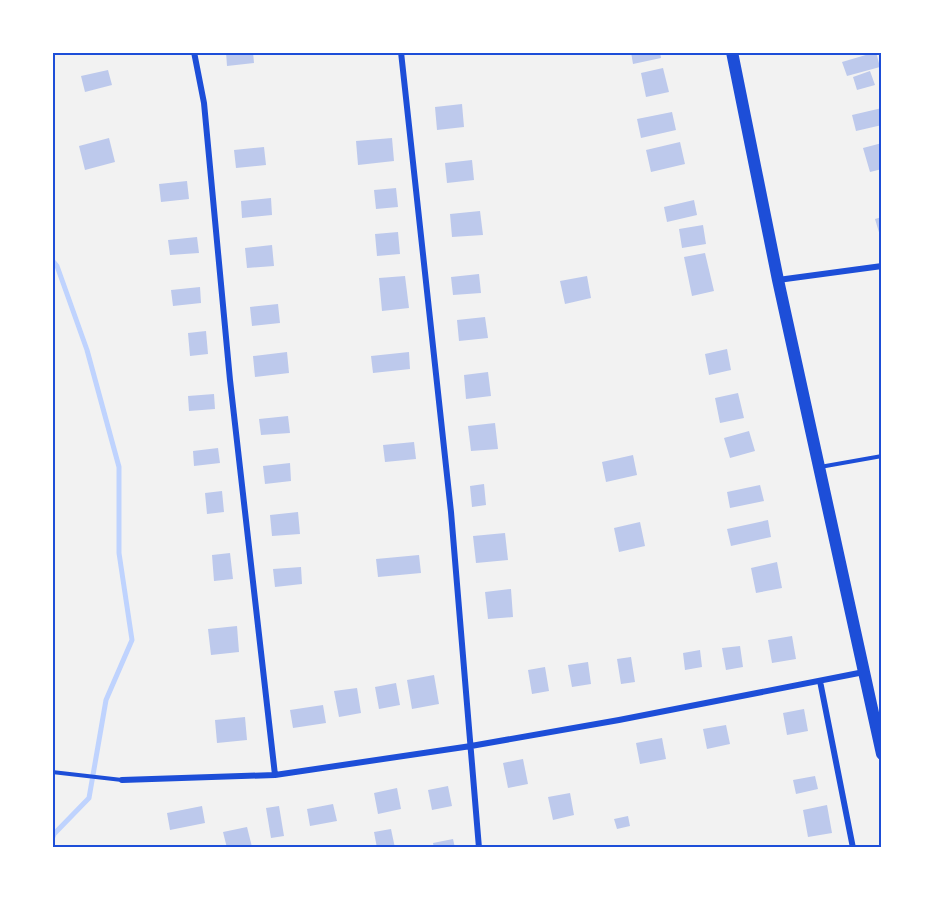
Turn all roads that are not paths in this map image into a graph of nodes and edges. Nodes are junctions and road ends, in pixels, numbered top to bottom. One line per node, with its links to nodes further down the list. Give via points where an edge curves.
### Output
1 (194, 52): 13 (street, via 204,104 230,380)
2 (401, 52): 10 (street, via 452,512)
3 (732, 52): 5 (main road)
4 (882, 266): 5 (street)
5 (778, 280): 7 (main road)
6 (882, 456): 7 (lane)
7 (819, 467): 8 (main road)
8 (864, 672): 9 (street); 11 (main road)
9 (820, 681): 10 (street); 16 (street)
10 (471, 746): 13 (street); 15 (street)
11 (882, 754)
12 (52, 772): 14 (lane)
13 (275, 775): 14 (street)
14 (122, 780)
15 (479, 848)
16 (853, 848)

